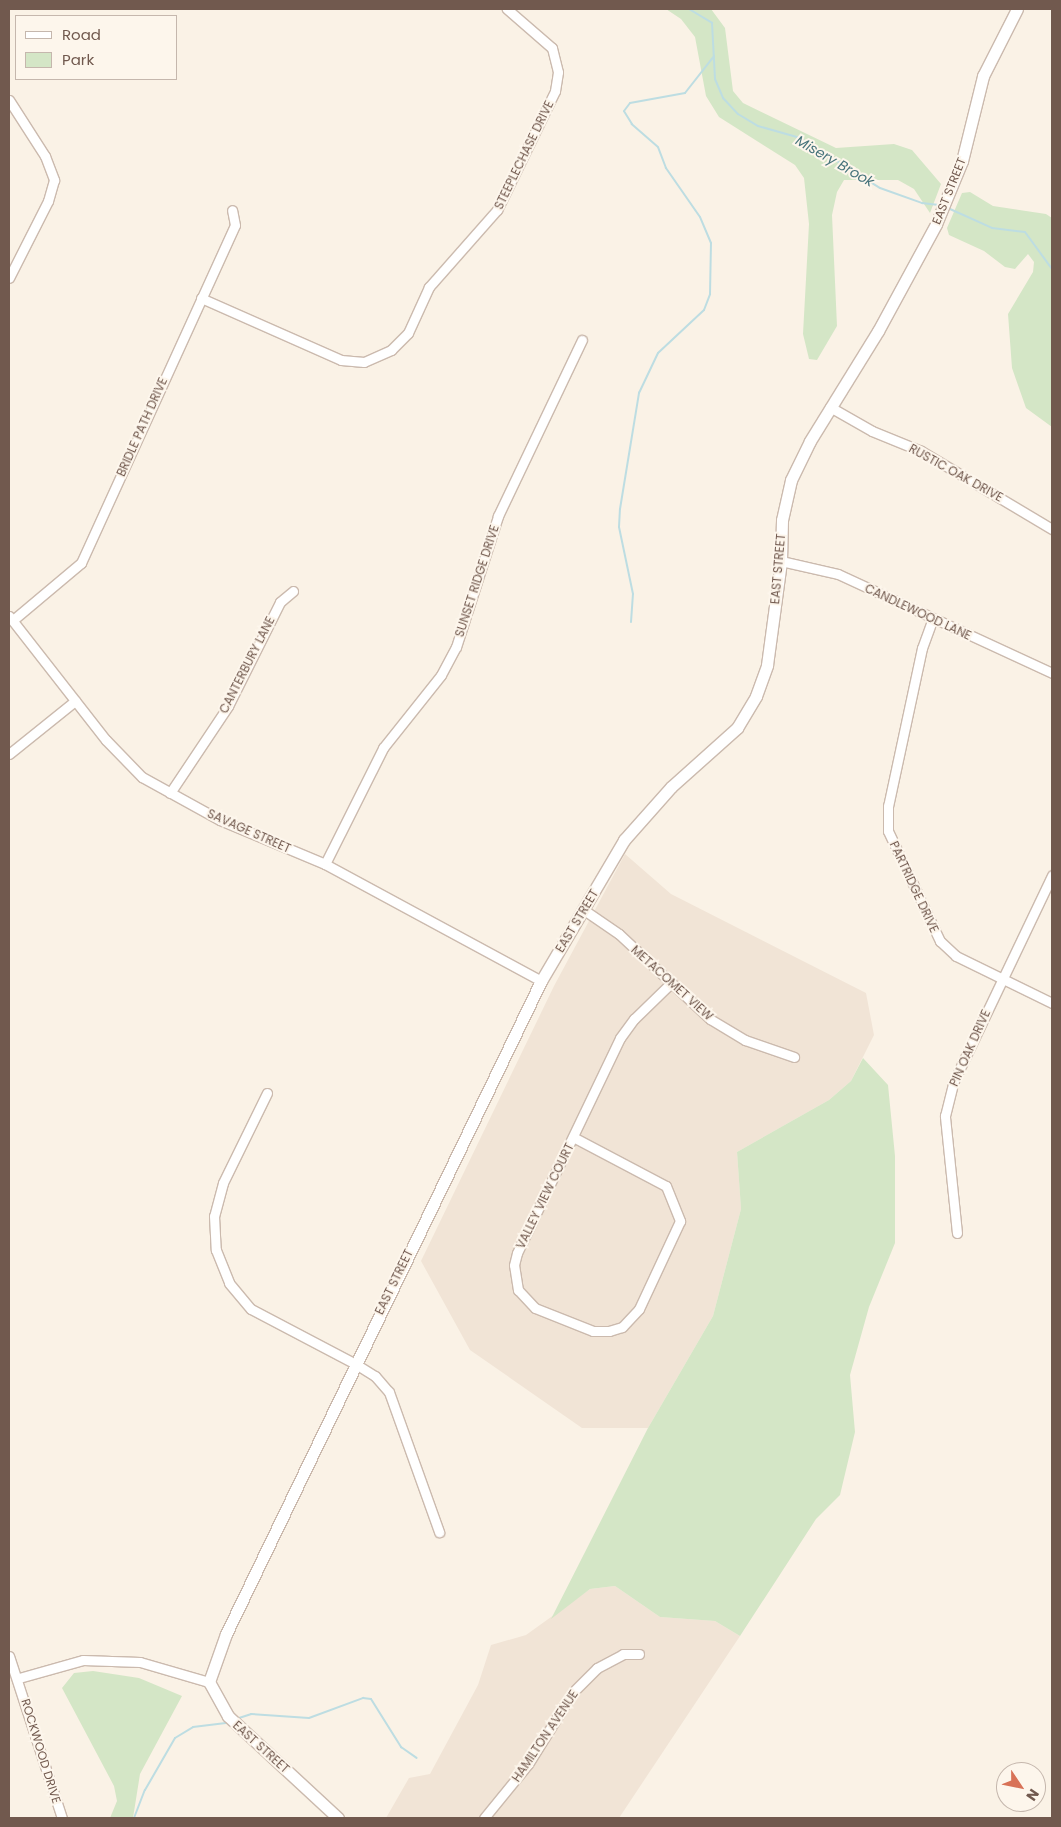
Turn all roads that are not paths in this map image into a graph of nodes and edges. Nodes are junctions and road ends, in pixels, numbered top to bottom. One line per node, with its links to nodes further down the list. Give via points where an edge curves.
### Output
1 (507, 9): 6 (street, STEEPLECHASE DRIVE, via 552,48 558,72 555,91 497,210 428,287 408,333 391,350 364,362 341,360)
2 (1017, 9): 8 (street, EAST STREET, via 983,76 962,161 936,224 878,331)
3 (9, 100): 5 (street, via 45,156 54,180 48,201)
4 (232, 210): 6 (street, BRIDLE PATH DRIVE, via 234,225)
5 (9, 278)
6 (201, 298): 12 (street, BRIDLE PATH DRIVE, via 81,563)
7 (582, 340): 18 (street, SUNSET RIDGE DRIVE, via 498,516 456,647 441,675 383,748)
8 (830, 406): 9 (street, RUSTIC OAK DRIVE, via 872,430 921,451); 10 (street, EAST STREET, via 791,480 782,520)
9 (1052, 529)
10 (781, 561): 13 (street, CANDLEWOOD LANE, via 838,574); 20 (street, EAST STREET, via 767,665 756,696 737,728 671,787 624,840)
11 (294, 591): 17 (street, CANTERBURY LANE, via 280,602 228,706)
12 (11, 618): 15 (street, SAVAGE STREET)
13 (933, 618): 14 (street, CANDLEWOOD LANE); 21 (street, PARTRIDGE DRIVE, via 922,648 888,806 888,831 940,941 956,956)
14 (1052, 673)
15 (75, 701): 16 (street); 17 (street, SAVAGE STREET, via 106,740 142,777)
16 (9, 754)
17 (170, 793): 18 (street, SAVAGE STREET, via 220,820)
18 (325, 864): 22 (street, SAVAGE STREET)
19 (1052, 875): 21 (street, PIN OAK DRIVE)
20 (584, 910): 22 (street, EAST STREET); 23 (street, METACOMET VIEW, via 619,934)
21 (1001, 978): 24 (street, PARTRIDGE DRIVE); 28 (street, PIN OAK DRIVE, via 953,1083 945,1116)
22 (541, 981): 29 (street, EAST STREET)
23 (671, 983): 25 (street, METACOMET VIEW, via 710,1019 745,1040); 27 (street, VALLEY VIEW COURT, via 627,1028)
24 (1052, 1003)
25 (794, 1057)
26 (267, 1094): 29 (street, via 224,1183 214,1216 216,1250 228,1283 252,1309)
27 (573, 1137): 27 (street, VALLEY VIEW COURT, via 517,1253 515,1278 518,1290 534,1308 593,1331 609,1331 622,1327 639,1310 677,1234 678,1206 666,1186 653,1177)
28 (957, 1233)
29 (354, 1363): 30 (street, via 375,1376 389,1392); 34 (street, EAST STREET, via 226,1634)
30 (439, 1532)
31 (639, 1654): 37 (street, HAMILTON AVENUE, via 623,1654 596,1668 573,1692 528,1764)
32 (9, 1656): 33 (street, ROCKWOOD DRIVE)
33 (19, 1678): 34 (street, via 83,1660 140,1662); 35 (street, ROCKWOOD DRIVE)
34 (209, 1682): 36 (street, EAST STREET, via 228,1716)
35 (62, 1818)
36 (338, 1818)
37 (484, 1818)

